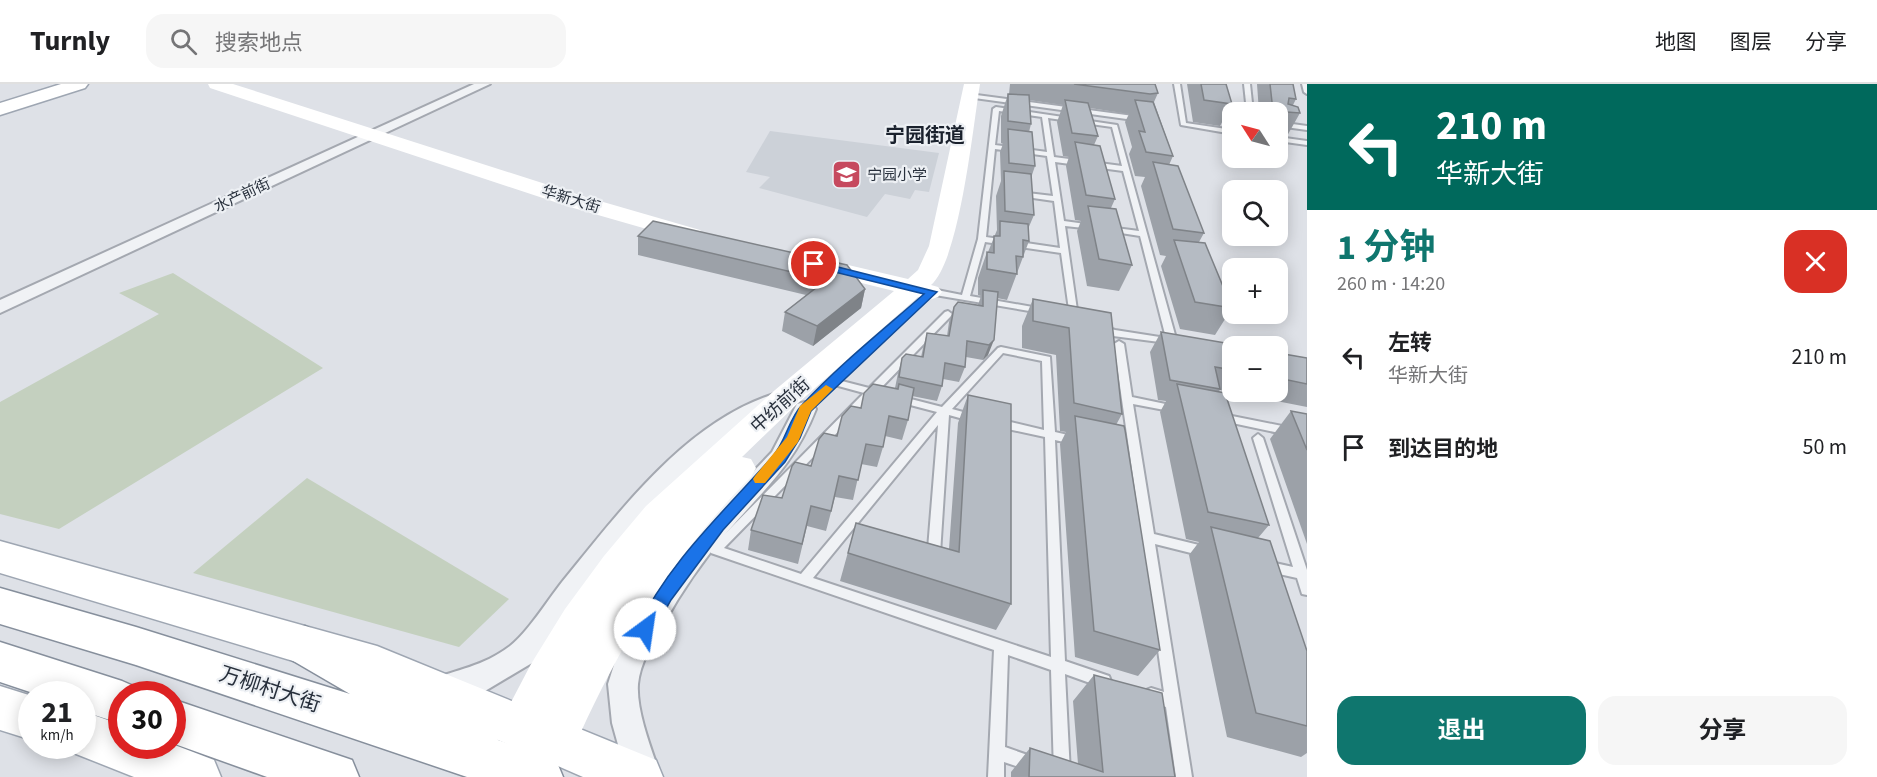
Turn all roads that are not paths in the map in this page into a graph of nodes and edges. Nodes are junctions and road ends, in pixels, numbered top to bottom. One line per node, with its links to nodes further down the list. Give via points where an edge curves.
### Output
1 (62, 84): 12 (main road)
2 (79, 84): 13 (main road)
3 (216, 84): 20 (street, 华新大街)
4 (484, 84): 20 (street, 水产前街)
5 (1177, 84): 19 (lane, via 1183,124)
6 (1247, 84): 11 (lane)
7 (1305, 84): 9 (lane)
8 (975, 90): 14 (lane); 40 (street, via 954,253)
9 (1307, 92)
10 (1078, 102): 14 (lane)
11 (1249, 102)
12 (0, 103)
13 (0, 109)
14 (1079, 111): 16 (lane)
15 (1045, 116): 23 (lane, via 996,109); 24 (lane); 25 (lane, via 1115,126)
16 (1148, 120)
17 (1288, 125): 18 (lane)
18 (1307, 128)
19 (1222, 130)
20 (371, 135): 34 (street, 华新大街); 42 (street, 水产前街)
21 (1288, 140): 22 (lane)
22 (1307, 143)
23 (993, 147): 24 (lane); 28 (lane)
24 (1051, 157): 25 (lane); 31 (lane)
25 (1126, 169): 26 (lane)
26 (1129, 180): 27 (lane); 33 (lane)
27 (1141, 182)
28 (989, 190): 29 (lane); 35 (lane)
29 (1000, 192)
30 (1011, 193): 31 (lane)
31 (1057, 199): 32 (lane)
32 (1060, 223): 33 (lane); 36 (lane)
33 (1143, 234): 37 (lane)
34 (708, 239)
35 (982, 239): 36 (lane); 41 (lane)
36 (1065, 251): 45 (lane)
37 (1150, 258): 39 (lane); 47 (lane, via 1177,343 1113,333)
38 (794, 259): 40 (street)
39 (1161, 260)
40 (932, 298): 41 (lane); 49 (street); 50 (lane); 52 (street, 中纺前街)
41 (965, 298): 43 (lane)
42 (0, 307)
43 (1052, 313)
44 (1063, 315): 45 (lane)
45 (1074, 317): 46 (lane)
46 (1083, 321)
47 (1093, 325)
48 (1119, 344): 51 (lane)
49 (834, 382): 50 (lane); 52 (street)
50 (882, 395): 53 (lane); 66 (lane, via 715,550)
51 (1128, 400): 54 (lane); 60 (lane, via 1130,453)
52 (795, 403): 74 (street, via 746,412 720,430 664,479 522,654 480,680); 78 (street, 中纺前街, via 769,416 680,494 648,530 579,621); 81 (street, via 654,563 621,609); 88 (street, via 793,438 780,458 718,525 666,595 636,646 623,684)
53 (944, 411): 56 (lane); 56 (lane, via 1001,350 1047,359); 61 (lane, via 934,554); 66 (lane, via 848,532)
54 (1184, 411)
55 (1206, 415): 57 (lane)
56 (1050, 435): 59 (lane); 72 (lane)
57 (1307, 435)
58 (1258, 438): 65 (lane)
59 (1093, 445)
60 (1149, 538): 62 (lane); 77 (lane)
61 (923, 551)
62 (1225, 556)
63 (0, 557): 69 (main road)
64 (1258, 564): 65 (lane)
65 (1304, 575): 67 (lane)
66 (803, 580): 70 (lane)
67 (1307, 590)
68 (0, 606): 87 (main road, 万柳村大街)
69 (305, 645): 74 (main road, via 376,666); 87 (main road)
70 (1001, 648): 72 (lane); 84 (lane)
71 (0, 662): 76 (main road)
72 (1058, 667): 73 (lane); 84 (lane, via 1062,773)
73 (1121, 686)
74 (435, 691): 88 (main road)
75 (1142, 693): 77 (lane)
76 (108, 699)
77 (1173, 702): 90 (lane)
78 (531, 706)
79 (0, 708): 80 (main road)
80 (18, 713)
81 (564, 719)
82 (186, 726): 86 (main road)
83 (96, 739): 85 (main road)
84 (998, 752): 89 (lane)
85 (196, 776)
86 (335, 777)
87 (539, 777)
88 (642, 777)
89 (996, 777)
90 (1184, 777)

